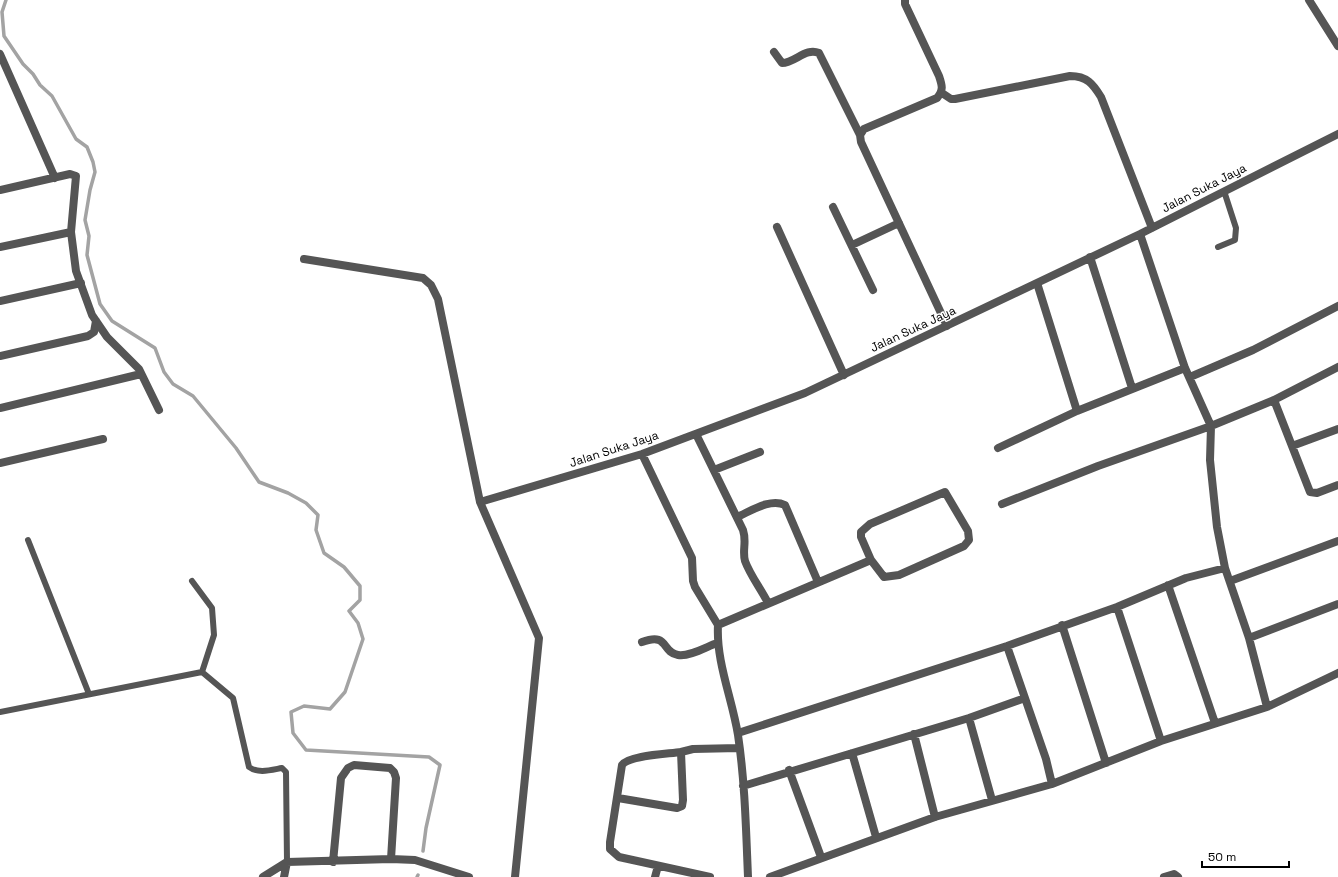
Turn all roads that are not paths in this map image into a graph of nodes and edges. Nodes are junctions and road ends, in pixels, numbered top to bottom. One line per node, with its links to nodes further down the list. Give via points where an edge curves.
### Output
1 (905, 0): 6 (street, via 938,76)
2 (1309, 0): 3 (street)
3 (1338, 46)
4 (774, 52): 8 (street, via 782,63 808,52 819,53)
5 (0, 54): 9 (street)
6 (942, 92): 8 (street, via 937,98 864,129); 15 (street, via 951,99 956,99 1080,76 1094,86 1101,97)
7 (1338, 134): 11 (street, Jalan Suka Jaya)
8 (860, 135): 13 (street, via 860,142)
9 (55, 178): 10 (street); 16 (street, via 70,174 77,178)
10 (1, 189)
11 (1224, 191): 15 (street, Jalan Suka Jaya); 20 (lane, via 1236,228 1235,240)
12 (833, 207): 18 (street)
13 (899, 223): 18 (street); 29 (street)
14 (777, 227): 34 (street)
15 (1152, 228): 17 (street, Jalan Suka Jaya)
16 (71, 232): 19 (street); 23 (street, via 76,271)
17 (1140, 234): 21 (street, Jalan Suka Jaya); 32 (street)
18 (852, 245): 25 (street)
19 (0, 247)
20 (1218, 247)
21 (1090, 257): 24 (street, Jalan Suka Jaya); 36 (street)
22 (304, 259): 52 (street, via 423,278 432,285 438,299)
23 (81, 283): 26 (street); 28 (street)
24 (1037, 283): 29 (street, Jalan Suka Jaya); 40 (street)
25 (873, 290)
26 (0, 301)
27 (1338, 306): 35 (street, via 1253,350)
28 (96, 321): 30 (street, via 94,332 88,336); 33 (street)
29 (947, 326): 34 (street, Jalan Suka Jaya)
30 (0, 356)
31 (1338, 367): 37 (street)
32 (1185, 368): 35 (street); 36 (street)
33 (141, 374): 38 (street); 39 (street)
34 (844, 375): 43 (street, Jalan Suka Jaya, via 805,393)
35 (1190, 377): 41 (street)
36 (1132, 388): 40 (street)
37 (1274, 400): 41 (street); 45 (street)
38 (0, 408)
39 (159, 410)
40 (1077, 411): 46 (street)
41 (1211, 426): 53 (street, via 1098,466); 58 (street, via 1211,472)
42 (1338, 428): 45 (street)
43 (696, 434): 48 (street, Jalan Suka Jaya); 50 (street)
44 (103, 439): 49 (street)
45 (1292, 446): 51 (street, via 1310,492 1317,494)
46 (998, 448)
47 (760, 452): 50 (street)
48 (642, 454): 52 (street, Jalan Suka Jaya); 66 (street, via 692,558 695,587)
49 (0, 463)
50 (714, 470): 54 (street)
51 (1338, 485)
52 (480, 502): 102 (street, via 539,638)
53 (1002, 504)
54 (737, 517): 60 (street, via 771,503 785,505); 63 (street, via 746,539 745,560)
55 (28, 540): 74 (lane)
56 (1338, 541): 61 (street)
57 (871, 560): 57 (street, via 861,532 946,492 968,531 969,540 964,546 899,575 884,576); 60 (street)
58 (1224, 568): 61 (street); 62 (street)
59 (192, 581): 72 (lane, via 212,608 214,635)
60 (818, 582): 63 (street)
61 (1230, 582): 68 (street)
62 (1168, 585): 65 (street); 79 (street)
63 (768, 602): 66 (street)
64 (1338, 604): 68 (street)
65 (1117, 607): 67 (street); 82 (street)
66 (718, 624): 70 (street)
67 (1062, 625): 71 (street); 86 (street)
68 (1249, 638): 76 (street)
69 (642, 642): 70 (street, via 651,638 658,639 679,655)
70 (717, 644): 80 (street)
71 (1006, 646): 75 (street); 80 (street)
72 (202, 672): 74 (lane); 96 (lane, via 233,698 248,767 259,771 282,768 286,772)
73 (1338, 674): 76 (street)
74 (89, 694): 77 (lane)
75 (1025, 698): 78 (street); 88 (street)
76 (1267, 707): 79 (street)
77 (0, 712)
78 (969, 718): 81 (street); 91 (street)
79 (1216, 723): 82 (street)
80 (738, 733): 83 (street)
81 (914, 734): 85 (street); 92 (street)
82 (1161, 741): 86 (street)
83 (739, 748): 84 (street, via 693,749); 89 (street)
84 (681, 752): 90 (street, via 625,761 622,765); 90 (street, via 682,806 672,808)
85 (852, 753): 87 (street); 93 (street)
86 (1106, 763): 88 (street)
87 (790, 770): 89 (street); 94 (street)
88 (1052, 784): 91 (street)
89 (743, 786): 105 (street)
90 (618, 798): 98 (street, via 610,850 619,857)
91 (992, 800): 92 (street)
92 (935, 817): 93 (street)
93 (876, 837): 94 (street)
94 (821, 857): 106 (street)
95 (391, 859): 97 (street); 97 (street, via 396,778 394,772 390,768 354,765 348,768 341,778); 101 (street, via 415,860)
96 (287, 862): 97 (street); 99 (street); 100 (street)
97 (333, 862)
98 (658, 866): 103 (street); 104 (street)
99 (263, 877)
100 (284, 877)
101 (469, 877)
102 (515, 877)
103 (655, 877)
104 (710, 877)
105 (748, 877)
106 (770, 877)
107 (1164, 877): 108 (street, via 1174,874)
108 (1178, 877)

